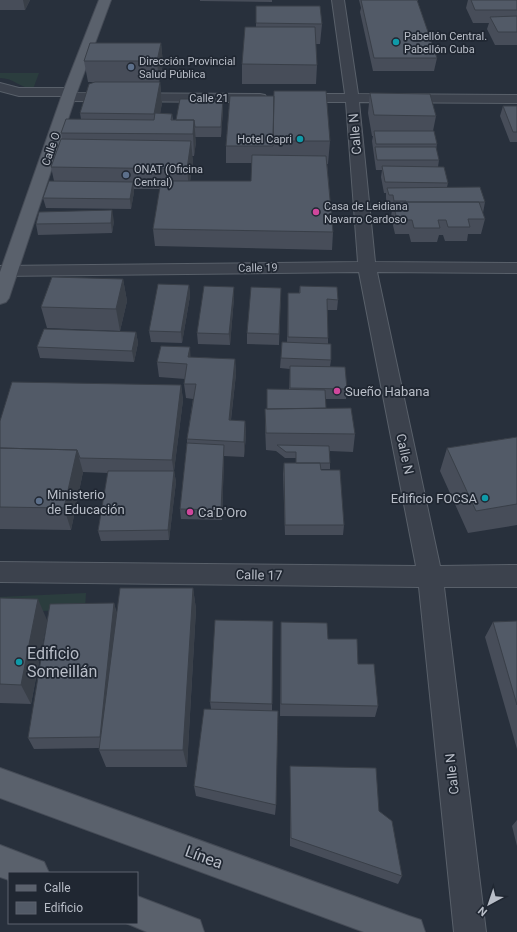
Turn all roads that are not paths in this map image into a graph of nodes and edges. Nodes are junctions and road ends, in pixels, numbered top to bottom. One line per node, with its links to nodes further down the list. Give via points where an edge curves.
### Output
1 (105, 0): 4 (main road, Calle O)
2 (338, 0): 5 (street, Calle N)
3 (0, 87): 4 (street, via 19,92)
4 (69, 96): 5 (street, Calle 21); 7 (street); 10 (main road, Calle O)
5 (352, 98): 6 (street, Calle 21); 8 (street, Calle N)
6 (517, 99)
7 (5, 102)
8 (367, 267): 9 (street, Calle 19); 10 (street, Calle 19); 14 (street, Calle N)
9 (517, 268)
10 (4, 271): 11 (main road, Calle O)
11 (0, 298)
12 (0, 572): 14 (street, Calle 17)
13 (517, 576): 14 (street, Calle 17)
14 (430, 577): 21 (street, Calle N)
15 (0, 783): 20 (main road, Línea)
16 (0, 861): 17 (main road)
17 (30, 872)
18 (138, 912): 19 (main road)
19 (188, 932)
20 (409, 932)
21 (470, 932)

